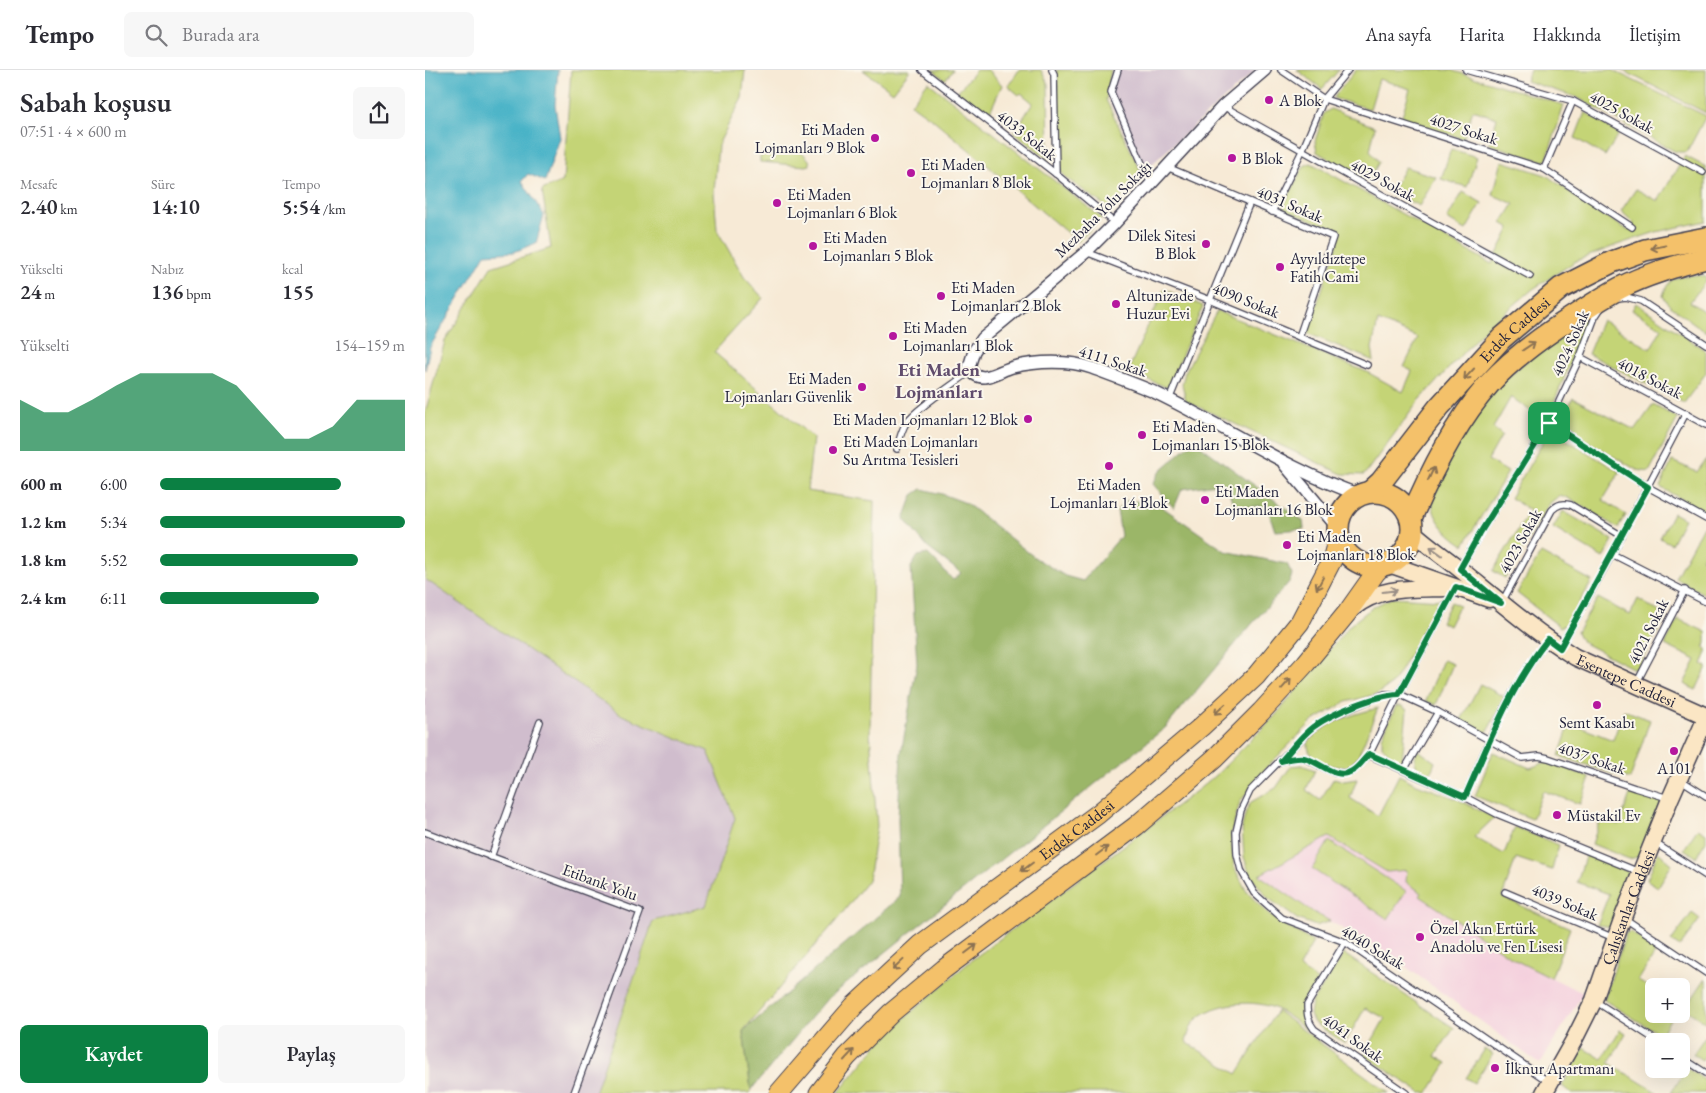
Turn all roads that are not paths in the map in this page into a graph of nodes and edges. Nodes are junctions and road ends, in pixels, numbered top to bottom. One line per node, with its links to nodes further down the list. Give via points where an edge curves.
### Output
1 (922, 70): 15 (lane, 4033 Sokak)
2 (1052, 70): 15 (lane)
3 (1118, 70): 16 (lane, via 1111,92)
4 (1265, 70): 10 (street, Mezbaha Yolu Sokağı)
5 (1281, 70): 8 (lane, 4027 Sokak)
6 (1348, 70): 8 (lane)
7 (1466, 70): 9 (lane, 4025 Sokak)
8 (1324, 99): 11 (lane); 13 (lane, 4027 Sokak)
9 (1573, 101): 13 (lane); 14 (lane, 4025 Sokak)
10 (1223, 106): 11 (lane, 4029 Sokak); 12 (street, Mezbaha Yolu Sokağı)
11 (1302, 151): 18 (lane); 24 (lane, 4029 Sokak)
12 (1167, 167): 16 (street, Mezbaha Yolu Sokağı); 17 (lane, 4031 Sokak)
13 (1544, 169): 20 (lane, 4027 Sokak)
14 (1703, 172)
15 (1056, 174): 19 (lane, 4033 Sokak)
16 (1151, 185): 19 (street, Mezbaha Yolu Sokağı)
17 (1250, 202): 18 (lane, 4031 Sokak); 25 (lane)
18 (1272, 212): 26 (lane, 4031 Sokak, via 1333,237)
19 (1115, 223): 22 (street, Mezbaha Yolu Sokağı)
20 (1632, 227)
21 (1706, 238): 38 (highway, Erdek Caddesi, one-way to 38, via 1645,250 1612,262 1561,288 1502,338 1439,407 1381,482)
22 (1086, 252): 25 (lane, 4090 Sokak); 30 (street, Mezbaha Yolu Sokağı, via 983,338 972,355)
23 (1706, 258): 40 (highway, Erdek Caddesi, one-way to 23, via 1441,454 1489,384 1522,351 1621,288)
24 (1530, 276)
25 (1210, 300): 26 (lane, 4090 Sokak); 31 (lane)
26 (1299, 337): 29 (lane, 4090 Sokak)
27 (1706, 344): 28 (lane, 4024 Sokak, via 1641,301 1626,297 1601,308)
28 (1580, 357): 32 (lane, 4018 Sokak); 33 (lane, 4024 Sokak)
29 (1367, 365)
30 (971, 371): 31 (street, 4111 Sokak, via 984,376 1014,367 1073,364 1091,368); 35 (lane, via 915,413 907,422)
31 (1169, 400): 36 (street, 4111 Sokak)
32 (1687, 413): 34 (lane, 4018 Sokak); 37 (lane)
33 (1549, 423): 37 (lane); 45 (lane, 4024 Sokak)
34 (1706, 424)
35 (897, 449)
36 (1281, 461): 38 (street, 4111 Sokak, via 1334,486); 41 (street, 4111 Sokak)
37 (1648, 487): 39 (lane); 42 (lane)
38 (1365, 493): 40 (highway, Esentepe Caddesi, via 1379,492 1395,497 1402,503); 41 (highway, via 1344,508 1339,517)
39 (1706, 520)
40 (1412, 525): 44 (highway, via 1411,540 1403,555); 45 (street, Esentepe Caddesi, one-way to 40, via 1424,542)
41 (1338, 533): 44 (highway, Esentepe Caddesi, via 1342,547 1355,561 1373,567); 81 (main road, Erdek Caddesi, one-way to 81, via 1332,560 1300,622 1256,676 1098,814 920,945 854,1006)
42 (1622, 536): 43 (lane); 49 (lane, 4023 Sokak, via 1571,505 1556,506)
43 (1613, 554): 47 (lane); 51 (lane)
44 (1386, 565): 46 (street, Esentepe Caddesi); 50 (main road, Erdek Caddesi, via 1376,572)
45 (1460, 569): 49 (street, Esentepe Caddesi)
46 (1456, 587): 49 (street, Esentepe Caddesi); 50 (street, one-way to 46, via 1378,593); 53 (lane)
47 (1685, 590): 48 (lane); 52 (lane, 4021 Sokak)
48 (1706, 602)
49 (1501, 603): 51 (street, Esentepe Caddesi)
50 (1347, 613): 82 (main road, Erdek Caddesi, one-way to 50, via 847,1057 891,1013 944,969 1136,826 1214,758 1261,712)
51 (1554, 643): 52 (street, Esentepe Caddesi, via 1593,667); 57 (lane, via 1532,659)
52 (1636, 685): 55 (street, Esentepe Caddesi)
53 (1399, 694): 54 (lane, 4037 Sokak); 58 (lane); 59 (lane, 4040 Sokak, via 1385,694 1327,718 1311,729)
54 (1438, 712): 57 (lane, 4037 Sokak); 60 (lane)
55 (1705, 718): 61 (street, Çalışkanlar Caddesi)
56 (540, 722): 67 (lane)
57 (1489, 741): 63 (lane); 64 (lane, 4037 Sokak, via 1522,758 1548,758)
58 (1369, 754): 59 (lane, via 1352,771 1345,773 1335,773 1304,758); 60 (lane)
59 (1281, 761): 73 (lane, 4040 Sokak, via 1250,791 1241,810 1236,832 1241,870 1253,893 1282,918)
60 (1404, 770): 63 (lane)
61 (1679, 779): 62 (lane); 64 (street, Çalışkanlar Caddesi)
62 (1706, 796)
63 (1465, 797): 68 (lane, via 1497,814)
64 (1670, 799): 66 (street, Çalışkanlar Caddesi)
65 (425, 832): 67 (lane, Etibank Yolu)
66 (1653, 842): 68 (street, Çalışkanlar Caddesi); 69 (lane)
67 (491, 857): 80 (lane, Etibank Yolu, via 640,912)
68 (1641, 873): 71 (street, Çalışkanlar Caddesi)
69 (1706, 876)
70 (1505, 892): 72 (lane, 4039 Sokak)
71 (1623, 917): 72 (street, Çalışkanlar Caddesi); 74 (lane)
72 (1615, 938): 75 (street, Çalışkanlar Caddesi)
73 (1345, 942): 79 (lane, 4040 Sokak); 83 (lane, 4041 Sokak, via 1307,1005 1309,1023 1313,1030)
74 (1706, 972)
75 (1594, 1000): 76 (lane); 79 (street, Çalışkanlar Caddesi)
76 (1645, 1033)
77 (1690, 1063): 78 (lane)
78 (1706, 1073)
79 (1548, 1088)
80 (574, 1093)
81 (779, 1093)
82 (819, 1093)
83 (1406, 1093)

